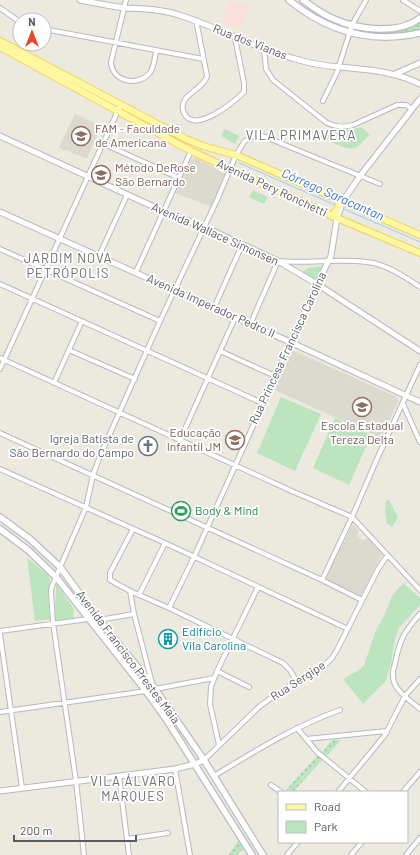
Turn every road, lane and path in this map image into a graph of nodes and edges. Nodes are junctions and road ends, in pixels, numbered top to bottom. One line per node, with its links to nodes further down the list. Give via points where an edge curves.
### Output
1 (80, 0): 8 (street, Rua dos Vianas)
2 (126, 0): 8 (street)
3 (289, 0): 15 (main road, via 318,21)
4 (303, 0): 13 (main road, via 329,17)
5 (366, 0): 13 (street)
6 (403, 0): 9 (street)
7 (0, 8): 10 (street)
8 (124, 8): 12 (street, Rua dos Vianas, via 160,10); 19 (street)
9 (420, 10)
10 (12, 16)
11 (420, 18): 13 (main road, via 398,28)
12 (196, 20): 17 (street, Rua dos Vianas); 23 (street)
13 (352, 25): 15 (street)
14 (52, 31): 19 (street)
15 (349, 32): 16 (main road, via 383,38); 25 (street)
16 (420, 33)
17 (235, 38): 21 (street, Rua dos Vianas); 23 (street, via 244,92 221,111 196,121 186,117 182,107 186,97 206,78)
18 (0, 41): 30 (main road, Avenida Pery Ronchetti)
19 (116, 43): 22 (street); 22 (street, via 111,66 124,80 139,79 148,75)
20 (0, 48): 30 (main road, Avenida Pery Ronchetti)
21 (264, 50): 25 (street, Rua dos Vianas, via 311,63); 31 (street, via 266,69 273,80 334,126 353,125 397,105 406,105)
22 (156, 51): 23 (street)
23 (203, 59)
24 (420, 63): 26 (street)
25 (339, 67): 26 (street, Rua dos Vianas); 29 (street)
26 (394, 74): 27 (street, Rua dos Vianas)
27 (420, 84)
28 (420, 99): 31 (street)
29 (323, 101)
30 (119, 107): 33 (street); 34 (main road, Avenida Pery Ronchetti); 35 (main road, Avenida Pery Ronchetti, via 186,139)
31 (412, 109): 38 (street)
32 (0, 136): 37 (street, Avenida Wallace Simonsen)
33 (102, 144): 37 (street); 39 (street)
34 (191, 151): 36 (main road, Avenida Pery Ronchetti); 39 (street)
35 (236, 155): 36 (street); 38 (street, via 244,142 258,135); 42 (main road, Avenida Pery Ronchetti)
36 (231, 170): 45 (main road, Avenida Pery Ronchetti); 46 (street)
37 (87, 176): 41 (street, Avenida Wallace Simonsen); 48 (street)
38 (360, 176): 40 (street); 42 (street)
39 (179, 178): 44 (street)
40 (380, 184)
41 (127, 195): 44 (street, Avenida Wallace Simonsen); 52 (street)
42 (341, 203): 45 (main road); 47 (main road, Avenida Pery Ronchetti)
43 (0, 212): 48 (street, Avenida Imperador Pedro II)
44 (165, 212): 46 (street, Avenida Wallace Simonsen); 56 (street)
45 (336, 215): 51 (main road, Avenida Pery Ronchetti); 54 (street, Rua Princesa Francisca Carolina)
46 (204, 227): 49 (street, Avenida Wallace Simonsen); 60 (street)
47 (420, 234)
48 (60, 238): 52 (street, Avenida Imperador Pedro II); 55 (street)
49 (242, 245): 53 (street, Avenida Wallace Simonsen); 62 (street)
50 (0, 248): 55 (street)
51 (420, 253)
52 (99, 256): 56 (street, Avenida Imperador Pedro II)
53 (278, 261): 54 (street); 58 (street, Avenida Wallace Simonsen); 66 (street)
54 (328, 262): 58 (street, Rua Princesa Francisca Carolina); 59 (street, via 368,262 389,269)
55 (45, 269): 61 (street); 65 (street)
56 (136, 272): 60 (street, Avenida Imperador Pedro II)
57 (0, 284): 61 (street)
58 (317, 284): 67 (street, Rua Princesa Francisca Carolina); 71 (street, Avenida Wallace Simonsen)
59 (420, 287)
60 (175, 290): 62 (street, Avenida Imperador Pedro II); 65 (street)
61 (32, 299): 64 (street); 72 (street)
62 (214, 308): 63 (street, Avenida Imperador Pedro II)
63 (235, 318): 66 (street, Avenida Imperador Pedro II); 70 (street)
64 (82, 321): 68 (street); 69 (street)
65 (160, 321): 69 (street)
66 (250, 325): 67 (street, Avenida Imperador Pedro II)
67 (290, 342): 75 (street, Rua Princesa Francisca Carolina); 79 (street, Avenida Imperador Pedro II)
68 (69, 350): 77 (street); 78 (street)
69 (147, 351): 76 (street); 77 (street)
70 (220, 351): 75 (street); 76 (street)
71 (420, 352)
72 (2, 359): 74 (street); 78 (street)
73 (420, 365): 79 (street)
74 (0, 370)
75 (275, 376): 81 (street, Rua Princesa Francisca Carolina)
76 (207, 378): 81 (street); 87 (street)
77 (134, 380): 83 (street)
78 (54, 383): 83 (street)
79 (405, 395): 80 (street, Avenida Imperador Pedro II); 82 (street)
80 (420, 402)
81 (262, 403): 89 (street, Rua Princesa Francisca Carolina)
82 (403, 404): 84 (street); 85 (street)
83 (119, 412): 87 (street); 91 (street)
84 (408, 415): 85 (street); 88 (street)
85 (397, 416): 94 (street)
86 (0, 433): 91 (street)
87 (180, 440): 89 (street)
88 (420, 442)
89 (235, 465): 94 (street); 95 (street, Rua Princesa Francisca Carolina)
90 (0, 469): 92 (street)
91 (93, 475): 92 (street); 95 (street)
92 (86, 507): 97 (street); 101 (street)
93 (0, 517): 101 (main road, Avenida Francisco Prestes Maia, via 30,539)
94 (352, 517): 100 (street); 103 (street)
95 (207, 527): 99 (street, Rua Princesa Francisca Carolina); 103 (street)
96 (0, 528): 102 (main road, Avenida Francisco Prestes Maia)
97 (132, 529): 98 (street); 106 (street, via 110,573 110,580)
98 (165, 543): 99 (street); 107 (street)
99 (194, 556): 104 (street); 109 (street, Rua Princesa Francisca Carolina)
100 (387, 556): 105 (street); 108 (street, Rua Sergipe)
101 (60, 567): 102 (street); 113 (main road, Avenida Francisco Prestes Maia)
102 (56, 577): 112 (main road, Avenida Francisco Prestes Maia); 114 (street, via 52,591)
103 (322, 580): 108 (street)
104 (258, 587): 115 (street); 118 (street)
105 (420, 590)
106 (130, 591): 107 (street); 110 (street)
107 (140, 595): 109 (street)
108 (362, 600): 115 (street, Rua Sergipe)
109 (169, 608): 118 (street)
110 (134, 614): 113 (street); 123 (street)
111 (420, 614): 126 (street, via 401,638 393,670 394,682)
112 (88, 618): 113 (street); 114 (street); 125 (main road, Avenida Francisco Prestes Maia)
113 (99, 620): 123 (main road, Avenida Francisco Prestes Maia)
114 (53, 623): 116 (street); 127 (street)
115 (348, 629): 122 (street, Rua Sergipe, via 332,658)
116 (0, 631)
117 (0, 634): 129 (street)
118 (233, 638): 119 (street); 122 (street, via 285,664)
119 (216, 672): 120 (street); 124 (street)
120 (214, 678): 123 (street); 135 (street, via 210,704)
121 (420, 679): 126 (street)
122 (297, 682): 135 (street, Rua Sergipe, via 260,706)
123 (154, 687): 136 (main road, Avenida Francisco Prestes Maia)
124 (249, 687)
125 (146, 691): 127 (street); 137 (main road, Avenida Francisco Prestes Maia)
126 (405, 696): 128 (street); 133 (street)
127 (65, 703): 129 (street); 143 (street)
128 (420, 709)
129 (11, 710): 131 (street); 145 (street)
130 (340, 710): 132 (street)
131 (0, 712)
132 (298, 728): 134 (street); 141 (street)
133 (387, 731): 134 (street); 142 (street)
134 (306, 739): 142 (street, via 317,752)
135 (219, 745): 136 (street, Rua Sergipe)
136 (204, 760): 137 (street, Rua Sergipe); 141 (main road, Avenida Francisco Prestes Maia)
137 (195, 764): 138 (street, Rua Sergipe); 159 (main road, Avenida Francisco Prestes Maia)
138 (175, 769): 140 (street, Rua Sergipe); 158 (street)
139 (420, 772): 150 (street)
140 (119, 776): 143 (street, Rua Sergipe); 153 (street)
141 (214, 776): 160 (main road, Avenida Francisco Prestes Maia)
142 (349, 778): 148 (street); 149 (street)
143 (76, 781): 145 (street, Rua Sergipe); 156 (street)
144 (271, 785): 147 (street)
145 (22, 788): 146 (street, Rua Sergipe)
146 (0, 791)
147 (280, 791)
148 (339, 791)
149 (365, 791)
150 (404, 791)
151 (168, 833): 153 (street)
152 (420, 838): 163 (street)
153 (127, 839): 157 (street)
154 (297, 843): 161 (street)
155 (361, 843): 162 (street)
156 (84, 855)
157 (129, 855)
158 (190, 855)
159 (252, 855)
160 (263, 855)
161 (287, 855)
162 (351, 855)
163 (406, 855)

